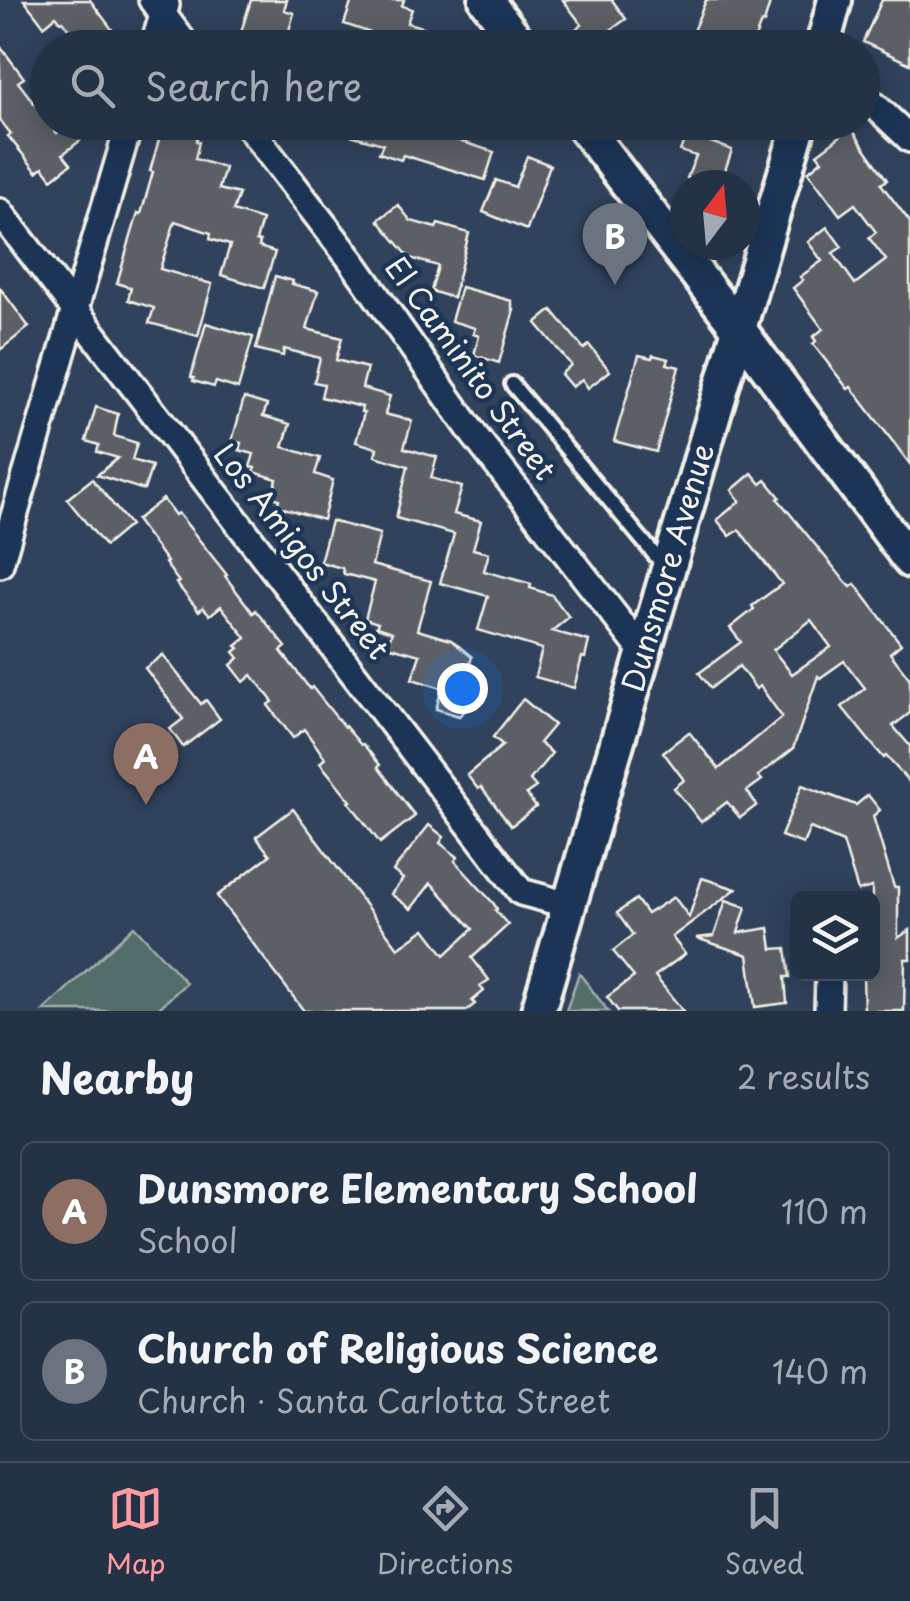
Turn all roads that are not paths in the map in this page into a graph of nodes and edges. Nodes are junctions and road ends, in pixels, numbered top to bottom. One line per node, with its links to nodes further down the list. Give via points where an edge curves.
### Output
1 (486, 0): 6 (street)
2 (835, 0): 7 (street)
3 (160, 5): 4 (street); 5 (street)
4 (156, 30)
5 (176, 30)
6 (509, 30)
7 (827, 30)
8 (880, 111): 13 (street)
9 (125, 140): 15 (street)
10 (259, 140): 21 (street, El Caminito Street)
11 (594, 140): 16 (street)
12 (795, 140): 16 (street, Dunsmore Avenue)
13 (910, 140)
14 (0, 212): 15 (street, Los Amigos Street)
15 (74, 310): 19 (street); 22 (street, Los Amigos Street, via 521,892)
16 (739, 328): 18 (street); 20 (street, Dunsmore Avenue)
17 (512, 384): 20 (lane)
18 (910, 561)
19 (0, 564)
20 (668, 570): 21 (street, Dunsmore Avenue)
21 (643, 652): 22 (street, Dunsmore Avenue)
22 (568, 905): 24 (street, Dunsmore Avenue)
23 (828, 981): 25 (street)
24 (538, 1011)
25 (828, 1011)

